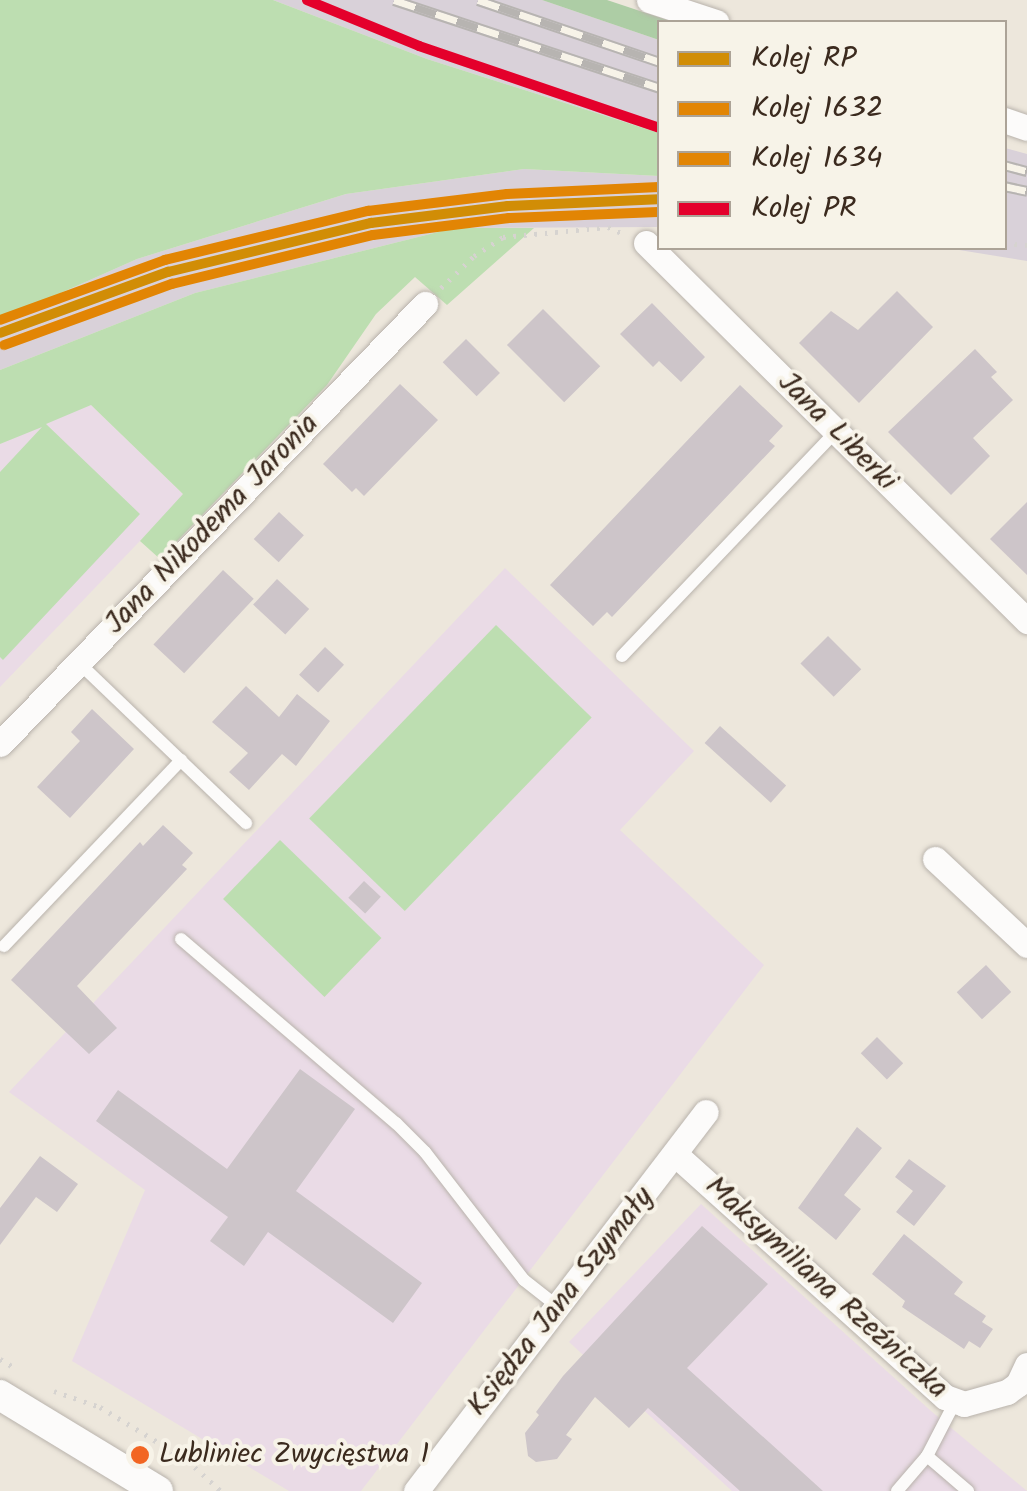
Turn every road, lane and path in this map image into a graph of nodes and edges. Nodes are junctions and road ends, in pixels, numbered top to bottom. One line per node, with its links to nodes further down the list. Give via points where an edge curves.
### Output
1 (649, 0): 2 (street)
2 (710, 20)
3 (646, 243): 4 (path, via 608,227 503,237); 5 (street, Jana Liberki)
4 (425, 304): 8 (street, Jana Nikodema Jaronia)
5 (836, 431): 6 (street, Jana Liberki); 7 (lane)
6 (1027, 621)
7 (622, 656)
8 (78, 662): 9 (street, Jana Nikodema Jaronia); 10 (lane)
9 (0, 744)
10 (180, 760): 11 (lane); 15 (lane)
11 (246, 823)
12 (935, 859): 14 (street)
13 (181, 939): 18 (lane, via 396,1123 524,1280)
14 (1027, 944)
15 (4, 946)
16 (706, 1112): 17 (street, Księdza Jana Szymały)
17 (675, 1154): 18 (street, Księdza Jana Szymały); 23 (street, Maksymiliana Rzeźniczka)
18 (557, 1306): 27 (street, Księdza Jana Szymały)
19 (0, 1359): 21 (path)
20 (1027, 1365): 23 (street, Maksymiliana Rzeźniczka, via 1008,1392)
21 (8, 1382): 25 (street)
22 (49, 1389): 26 (path, via 100,1408 187,1460)
23 (955, 1402): 24 (lane)
24 (926, 1456): 28 (lane); 29 (lane)
25 (158, 1491)
26 (221, 1491)
27 (416, 1491)
28 (897, 1491)
29 (968, 1491)

